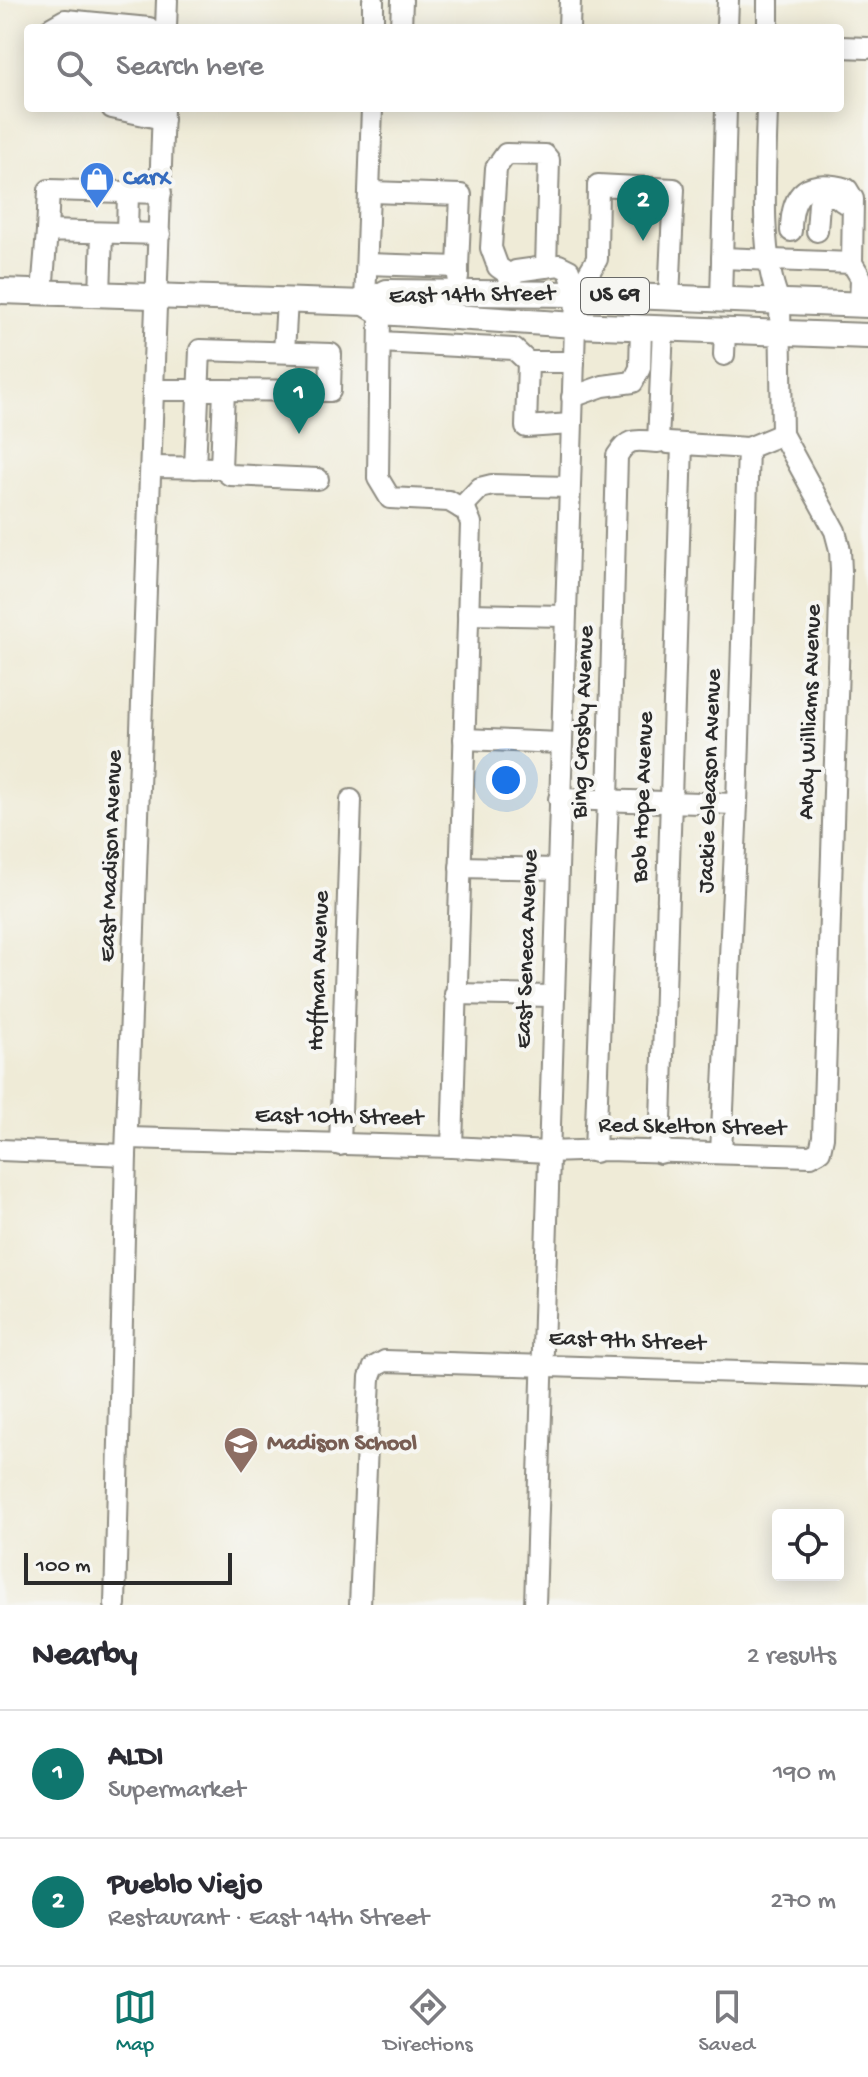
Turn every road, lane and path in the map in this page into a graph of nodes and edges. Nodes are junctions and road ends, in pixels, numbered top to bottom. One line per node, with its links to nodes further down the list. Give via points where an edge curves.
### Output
1 (167, 0): 9 (street)
2 (373, 0): 10 (street)
3 (402, 0): 11 (street)
4 (570, 0): 12 (street)
5 (728, 0): 13 (street)
6 (768, 0): 14 (street)
7 (58, 24): 8 (street)
8 (107, 24)
9 (166, 24)
10 (373, 24)
11 (401, 24)
12 (569, 24)
13 (727, 24)
14 (768, 24)
15 (844, 47): 16 (street)
16 (868, 48)
17 (372, 112): 24 (street)
18 (726, 112): 33 (street)
19 (767, 112): 21 (street, Andy Williams Avenue)
20 (163, 113): 25 (street, East Madison Avenue)
21 (765, 187): 22 (street); 34 (street, Andy Williams Avenue)
22 (806, 188): 26 (street, via 847,189); 31 (street, via 791,212)
23 (128, 192): 25 (street); 27 (street, via 49,190); 29 (street)
24 (371, 192): 36 (street); 37 (street, via 461,195)
25 (161, 193): 30 (street, East Madison Avenue)
26 (853, 209): 32 (street, via 836,196 826,196 819,203); 35 (street)
27 (47, 231): 28 (street); 41 (street)
28 (102, 233): 29 (street); 44 (street)
29 (127, 233): 30 (street)
30 (160, 234): 45 (street, East Madison Avenue)
31 (791, 245): 32 (street); 34 (street)
32 (816, 245): 35 (street)
33 (722, 258): 34 (street); 48 (street)
34 (770, 259): 49 (street, Andy Williams Avenue, via 772,286)
35 (852, 263): 50 (street, via 861,278)
36 (367, 264): 37 (street); 51 (street)
37 (458, 267): 42 (street)
38 (546, 267): 39 (street, via 516,271); 39 (street, via 549,160 545,155 506,154 496,168 491,248); 43 (street, via 569,270)
39 (510, 285): 42 (main road, East 14th Street / US 69); 43 (main road, East 14th Street / US 69)
40 (0, 291): 41 (main road, East 14th Street / US 69)
41 (42, 293): 44 (main road, East 14th Street / US 69)
42 (457, 293): 51 (main road, East 14th Street / US 69, via 387,292)
43 (576, 294): 46 (main road, East 14th Street / US 69); 46 (street, via 597,259 598,185 674,189); 52 (street, East Seneca Avenue)
44 (100, 295): 45 (main road, East 14th Street / US 69)
45 (158, 297): 47 (main road, East 14th Street / US 69); 60 (street, East Madison Avenue)
46 (669, 298): 48 (main road, East 14th Street / US 69)
47 (287, 300): 51 (main road, East 14th Street / US 69); 57 (street)
48 (721, 300): 49 (main road, East 14th Street / US 69)
49 (780, 302): 50 (main road, East 14th Street / US 69); 54 (street, Andy Williams Avenue)
50 (864, 305)
51 (373, 308): 52 (main road, East 14th Street / US 69); 56 (street)
52 (575, 325): 53 (main road, East 14th Street / US 69); 58 (street, East Seneca Avenue)
53 (652, 328): 54 (main road, East 14th Street / US 69, via 725,343); 63 (street, via 633,382 595,384); 66 (street)
54 (780, 333): 55 (main road, East 14th Street / US 69); 65 (street, Andy Williams Avenue)
55 (868, 336)
56 (380, 342): 59 (street, via 514,349); 74 (street, via 378,478 390,498 449,501)
57 (284, 352): 61 (street, via 200,350); 62 (street, via 331,354 330,391)
58 (579, 359): 59 (street); 63 (street, East Seneca Avenue)
59 (528, 362): 64 (street, via 526,427)
60 (155, 390): 61 (street); 69 (street, East Madison Avenue)
61 (199, 390): 62 (street); 70 (street)
62 (224, 390): 71 (street)
63 (572, 397): 64 (street, East Seneca Avenue)
64 (571, 424): 73 (street, East Seneca Avenue)
65 (782, 434): 68 (street); 88 (street, Andy Williams Avenue, via 835,531 840,550)
66 (658, 442): 67 (street); 81 (street, Bing Crosby Avenue, via 625,443 617,456)
67 (682, 444): 68 (street); 82 (street, Bob Hope Avenue)
68 (748, 448): 83 (street, Jackie Gleason Avenue)
69 (152, 467): 70 (street); 90 (street, East Madison Avenue)
70 (195, 468): 71 (street)
71 (221, 468): 72 (street, via 230,475)
72 (318, 479)
73 (569, 487): 74 (street, via 492,485 480,488); 76 (street, East Seneca Avenue)
74 (461, 508): 75 (street, via 471,523)
75 (468, 614): 76 (street); 77 (street)
76 (565, 616): 78 (street, East Seneca Avenue)
77 (464, 739): 78 (street); 84 (street)
78 (561, 743): 79 (street, East Seneca Avenue)
79 (559, 799): 81 (street); 85 (street, East Seneca Avenue)
80 (351, 800): 89 (street, Hoffman Avenue)
81 (608, 800): 82 (street); 94 (street, Bing Crosby Avenue)
82 (670, 802): 83 (street); 95 (street, Bob Hope Avenue)
83 (737, 804): 96 (street, Jackie Gleason Avenue)
84 (460, 867): 85 (street); 86 (street)
85 (557, 869): 87 (street, East Seneca Avenue)
86 (455, 994): 87 (street); 91 (street)
87 (553, 996): 93 (street, East Seneca Avenue)
88 (823, 1137): 96 (street, Red Skelton Street, via 820,1151 811,1156)
89 (340, 1145): 90 (street, East 10th Street); 91 (street, East 10th Street)
90 (127, 1146): 92 (street, East 10th Street); 99 (street, East Madison Avenue)
91 (452, 1147): 93 (street, East 10th Street)
92 (0, 1150)
93 (548, 1152): 94 (street, Red Skelton Street); 97 (street, East Seneca Avenue)
94 (595, 1152): 95 (street, Red Skelton Street)
95 (660, 1153): 96 (street, Red Skelton Street)
96 (721, 1153)
97 (543, 1365): 98 (street, East 9th Street); 100 (street, East 9th Street, via 385,1361 374,1367); 101 (street, East Seneca Avenue)
98 (868, 1376)
99 (115, 1605)
100 (360, 1605)
101 (535, 1605)

